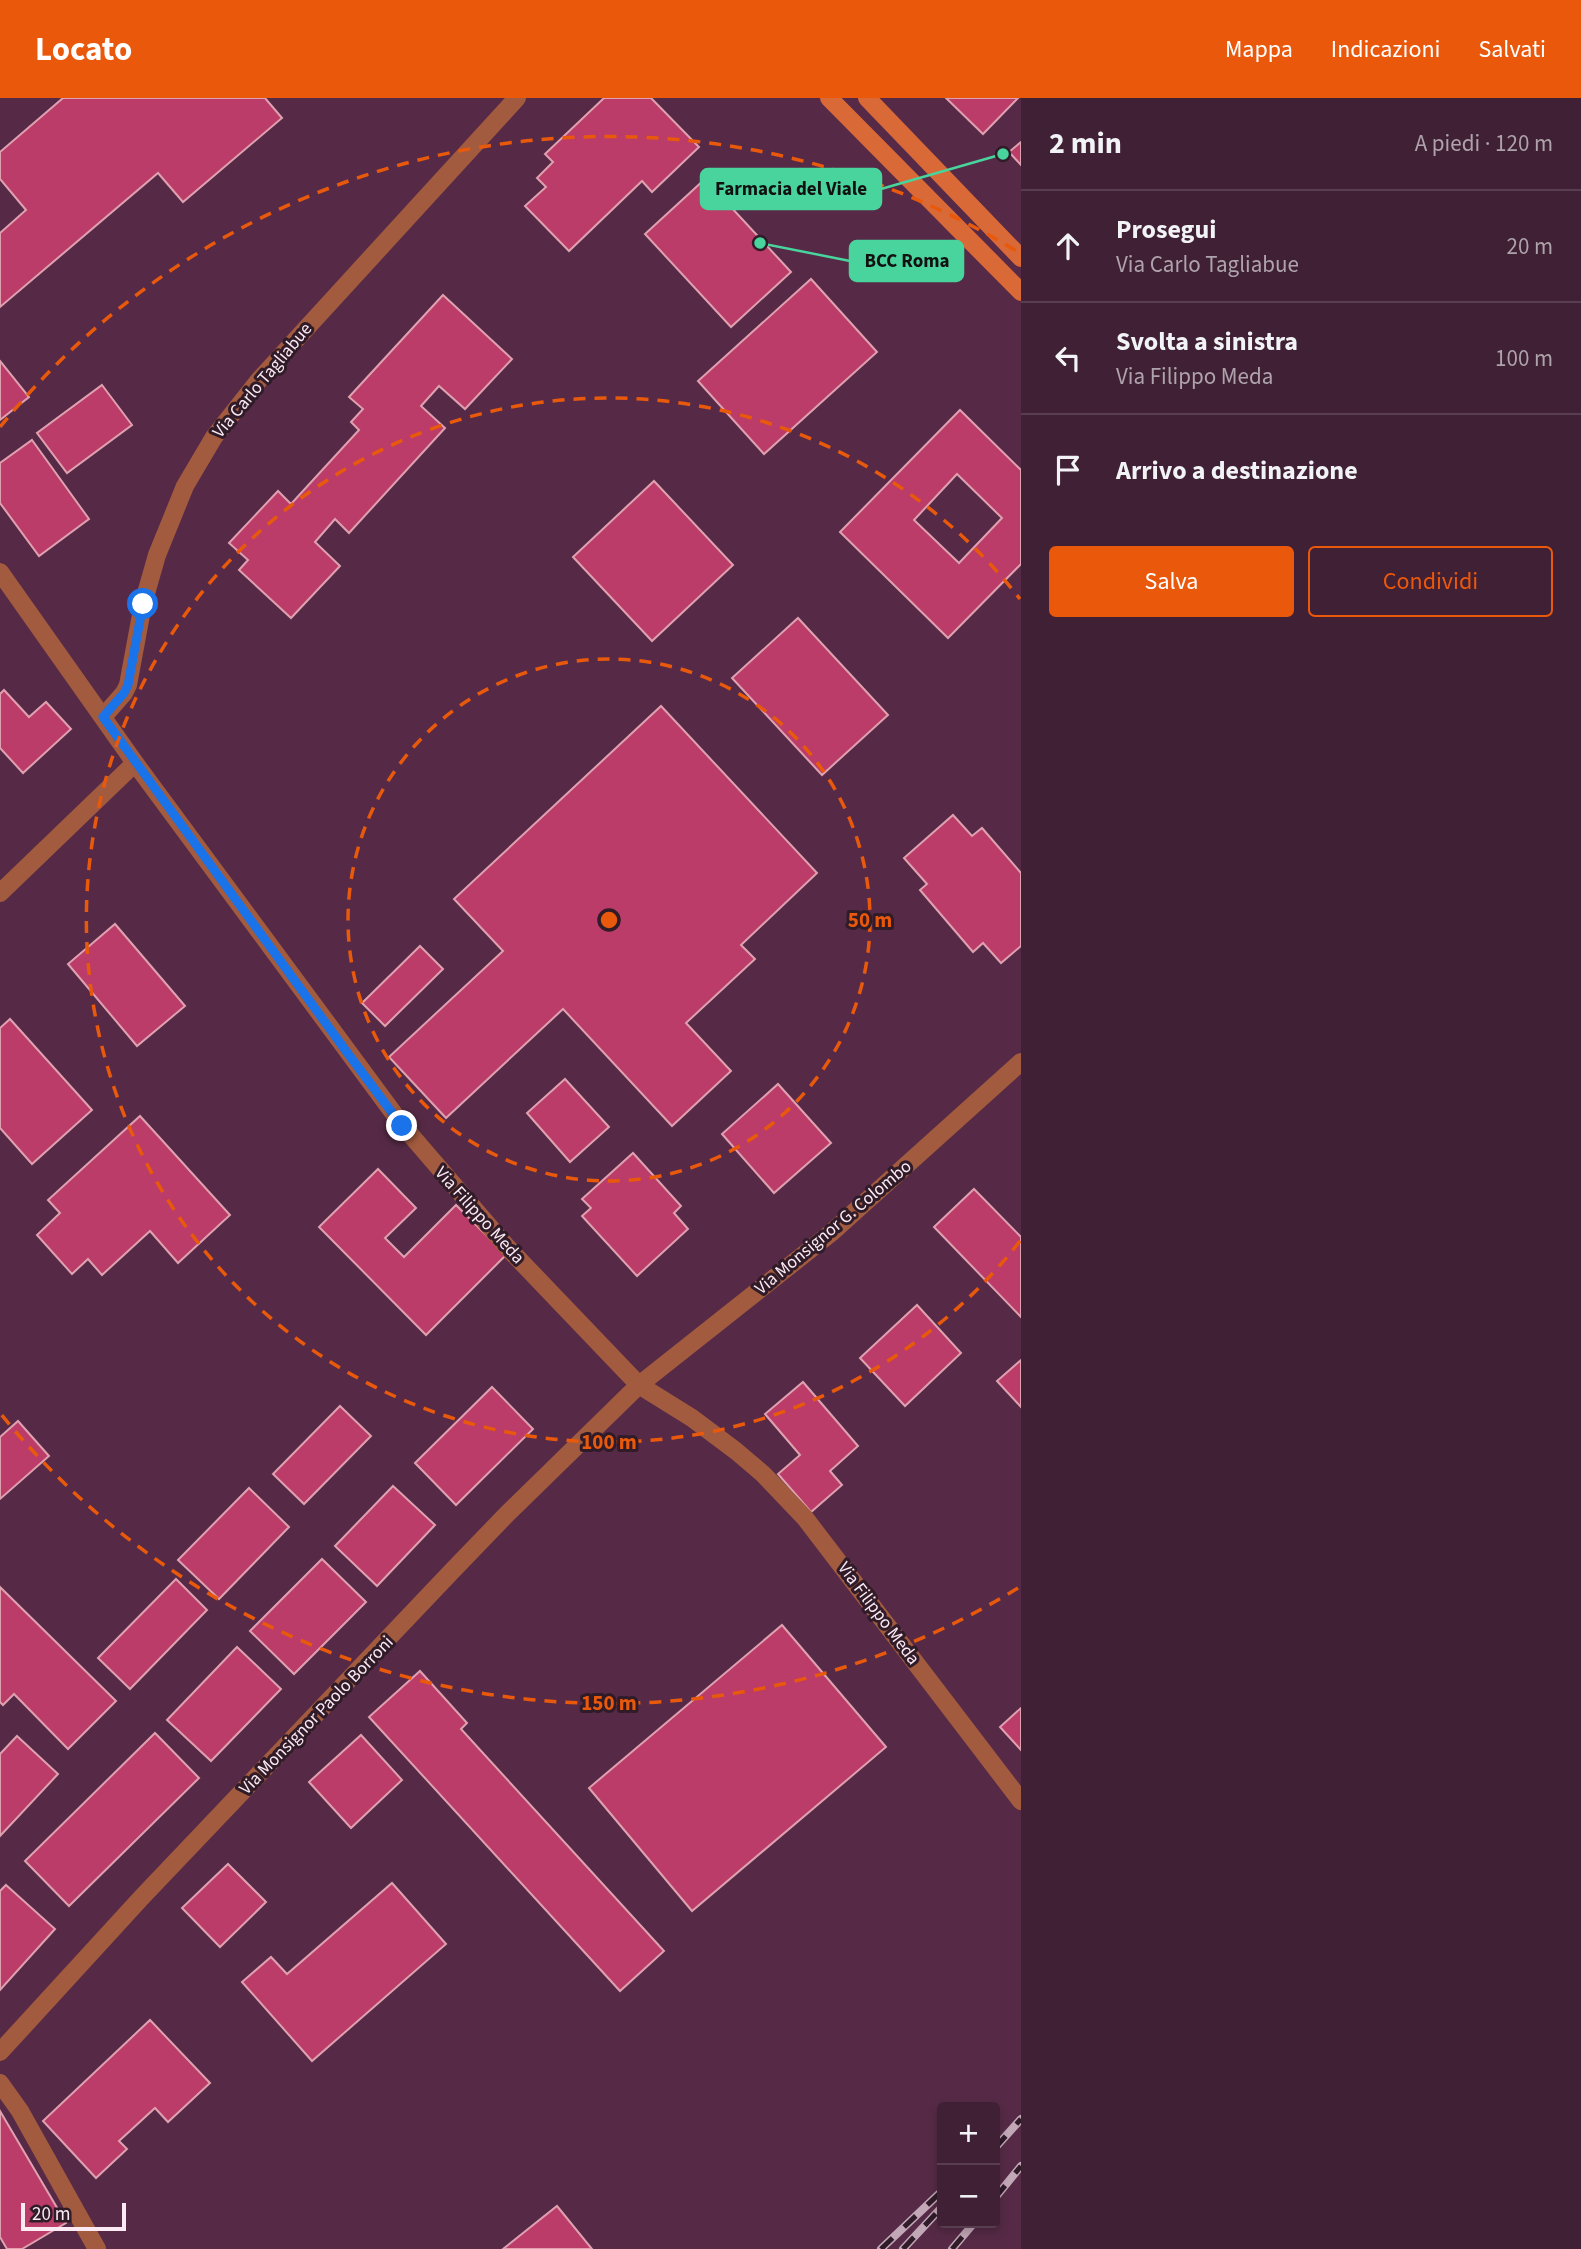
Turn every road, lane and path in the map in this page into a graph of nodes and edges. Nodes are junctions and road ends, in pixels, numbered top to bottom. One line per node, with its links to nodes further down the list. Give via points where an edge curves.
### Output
1 (517, 98): 7 (street, Via Carlo Tagliabue, via 259,380 214,437 185,486 157,555 128,685)
2 (829, 98): 5 (main road)
3 (867, 98): 4 (main road)
4 (1021, 258)
5 (1021, 292)
6 (0, 572): 7 (street, Via Filippo Meda)
7 (103, 717): 8 (street, Via Filippo Meda)
8 (135, 764): 9 (street); 11 (street, Via Filippo Meda, via 402,1126 507,1247)
9 (0, 893)
10 (1021, 1062): 11 (street, Via Monsignor G. Colombo, via 831,1233)
11 (639, 1385): 12 (street, Via Filippo Meda, via 736,1451 798,1511); 13 (street, Via Monsignor Paolo Borroni, via 453,1570)
12 (1021, 1801)
13 (0, 2052)
14 (0, 2082): 15 (street)
15 (97, 2249)

